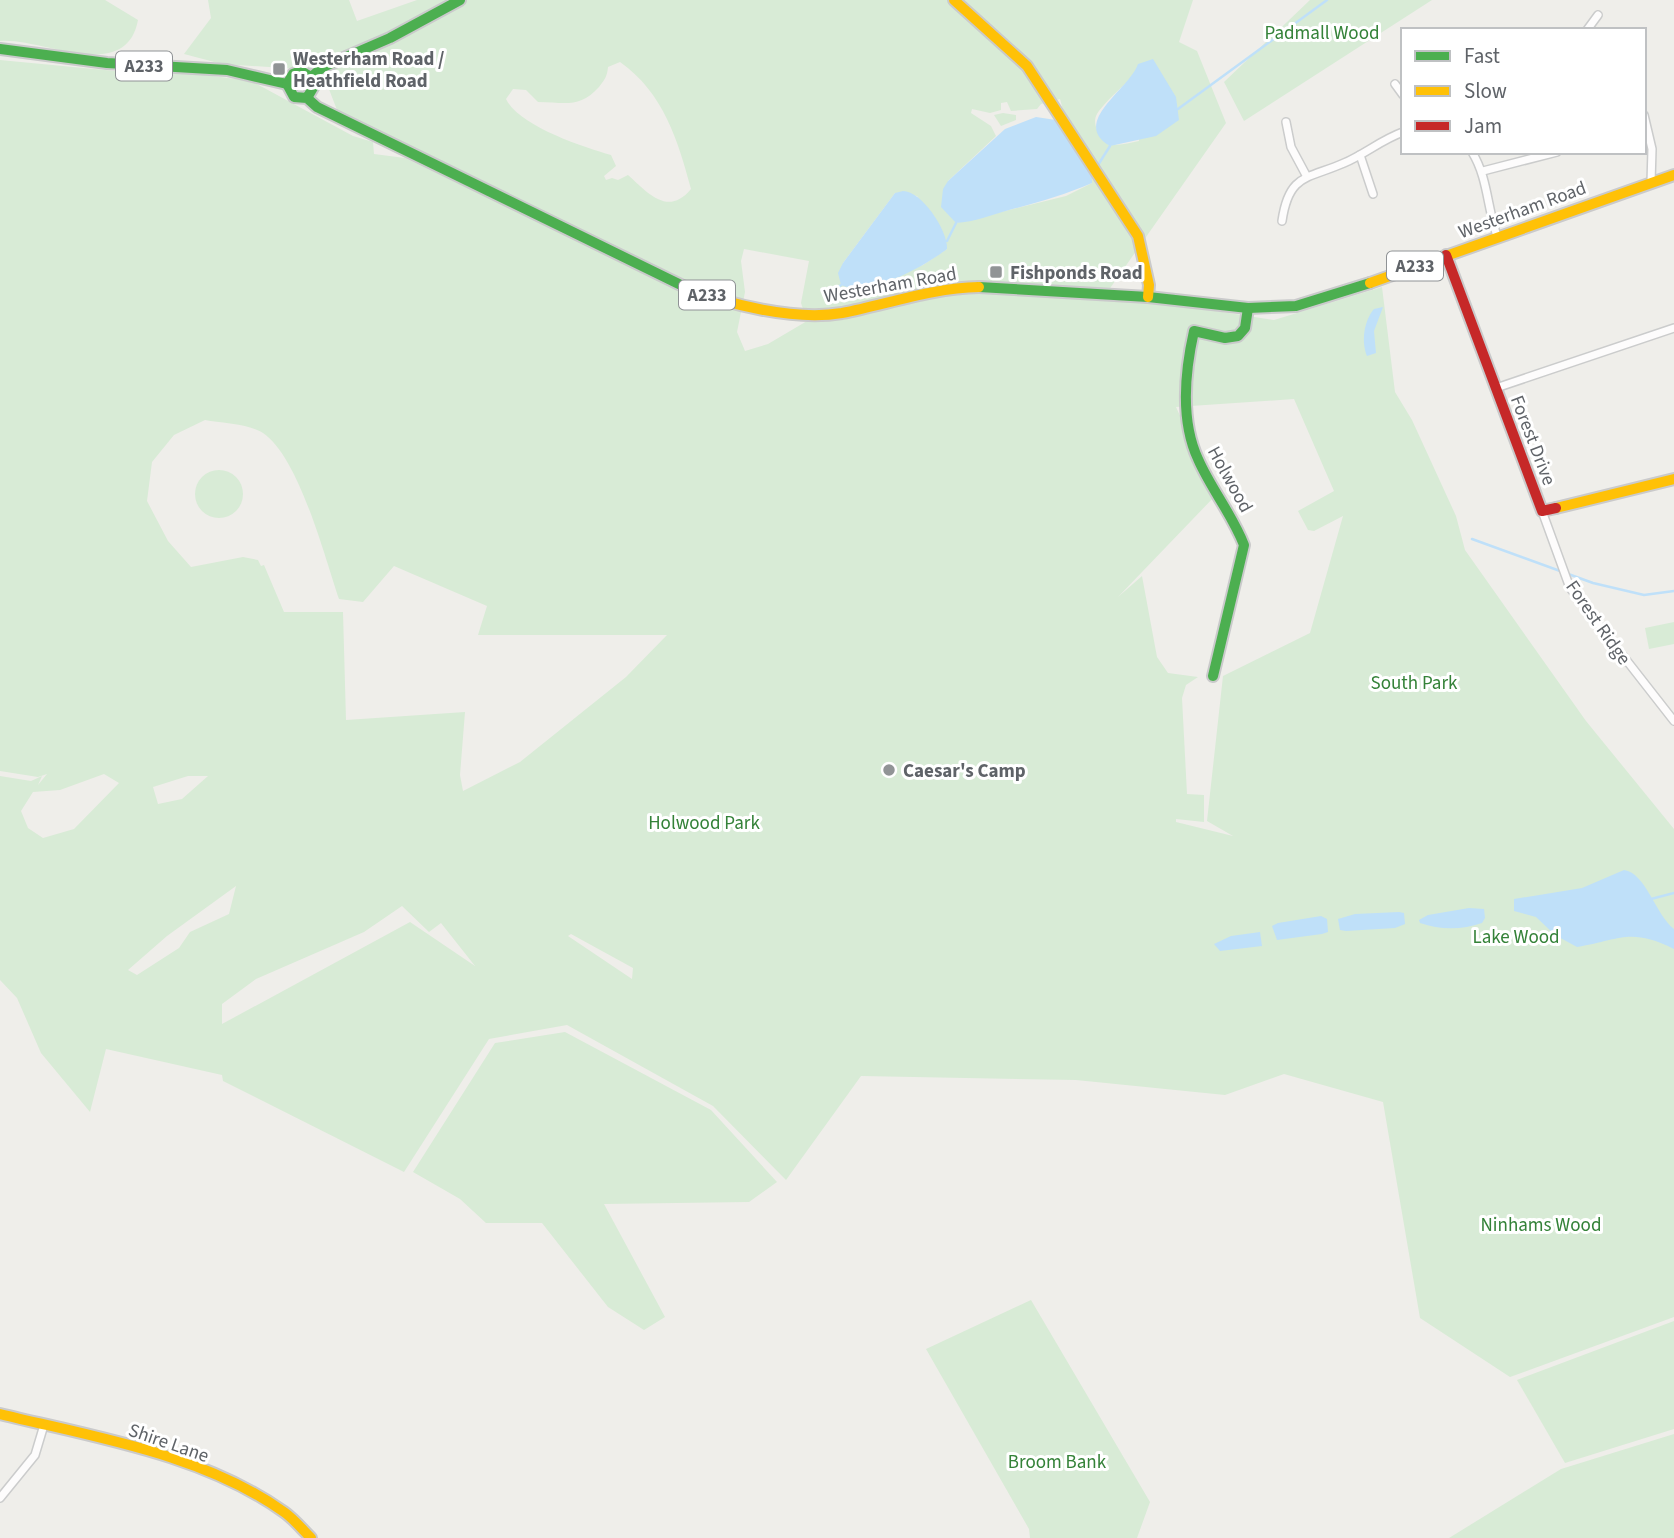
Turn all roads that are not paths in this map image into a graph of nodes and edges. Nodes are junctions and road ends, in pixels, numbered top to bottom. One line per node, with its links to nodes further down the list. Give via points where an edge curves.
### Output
1 (460, 0): 6 (main road)
2 (954, 0): 25 (main road, via 1027,66 1138,236)
3 (1598, 15): 4 (street)
4 (1588, 28)
5 (0, 49): 7 (main road, Westerham Road / A233, via 119,64 212,69)
6 (311, 76): 7 (main road, via 297,72); 10 (main road, via 314,86)
7 (287, 84): 10 (main road, Westerham Road / A233, via 294,97)
8 (1395, 84): 9 (street)
9 (1401, 92)
10 (307, 97): 25 (main road, Westerham Road / A233, via 317,107 545,219 688,288 735,305 840,313 950,288 995,287)
11 (1286, 122): 18 (street, via 1291,147)
12 (1646, 124): 20 (street, via 1652,149)
13 (1401, 133): 16 (street)
14 (1473, 154): 17 (street)
15 (1549, 154): 17 (street)
16 (1360, 155): 18 (street); 21 (street)
17 (1483, 171): 23 (street)
18 (1306, 175): 22 (street, via 1288,193)
19 (1674, 175): 20 (main road, Westerham Road / A233)
20 (1651, 183): 23 (main road, Westerham Road / A233)
21 (1373, 194)
22 (1282, 221)
23 (1497, 236): 24 (main road, Westerham Road / A233)
24 (1446, 255): 26 (main road, Westerham Road / A233, via 1326,299 1296,306); 28 (main road, Forest Drive)
25 (1148, 297): 26 (main road, Westerham Road / A233)
26 (1248, 308): 31 (main road, Holwood, via 1245,328 1238,336 1194,331 1190,346 1189,433 1196,457 1244,545)
27 (1674, 328): 28 (street)
28 (1496, 388): 30 (main road, Forest Drive)
29 (1674, 479): 30 (main road, Forest Drive)
30 (1542, 511): 32 (street, Forest Ridge, via 1570,588)
31 (1213, 676)
32 (1674, 721)
33 (0, 1414): 34 (main road, Shire Lane)
34 (44, 1425): 35 (street, via 35,1455); 36 (main road, Shire Lane, via 203,1471 281,1510)
35 (0, 1498)
36 (311, 1538)

